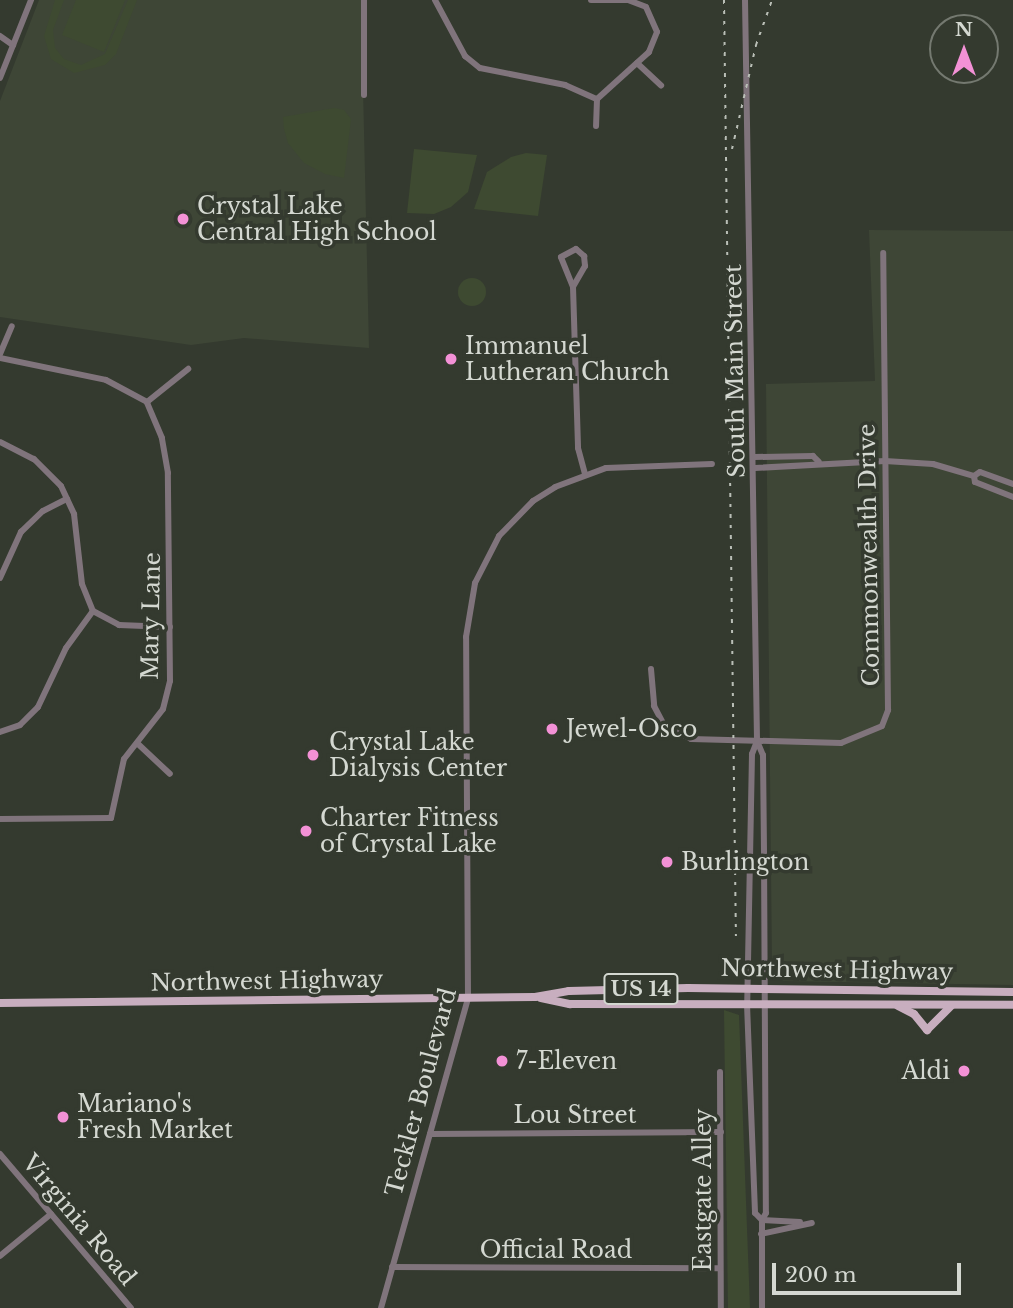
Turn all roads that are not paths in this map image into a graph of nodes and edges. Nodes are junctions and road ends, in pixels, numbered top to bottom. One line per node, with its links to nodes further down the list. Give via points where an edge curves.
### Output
1 (31, 0): 8 (street)
2 (364, 0): 12 (street)
3 (435, 0): 13 (street, via 465,56 480,68 565,85)
4 (591, 0): 5 (street)
5 (628, 0): 9 (street, via 646,7 655,22 653,46)
6 (745, 0): 22 (street, South Main Street)
7 (0, 36): 8 (street)
8 (13, 45): 10 (street)
9 (637, 63): 11 (street); 13 (street)
10 (0, 78)
11 (661, 85)
12 (364, 94)
13 (597, 99): 14 (street)
14 (596, 126)
15 (883, 253): 23 (street, Commonwealth Drive)
16 (573, 287): 16 (street, via 585,266 584,256 576,249 561,257); 27 (street, via 579,448)
17 (12, 326): 18 (street)
18 (0, 356): 20 (street, via 106,380)
19 (188, 369): 20 (street)
20 (148, 402): 34 (street, Mary Lane, via 162,438 168,473)
21 (0, 442): 31 (street, via 44,466)
22 (755, 457): 24 (street, via 813,456); 26 (street, South Main Street)
23 (885, 461): 24 (street); 28 (street, via 933,464); 37 (street, Commonwealth Drive, via 887,715 882,726 849,742)
24 (819, 462): 26 (street, via 815,468)
25 (712, 464): 27 (street, Teckler Boulevard, via 646,464)
26 (755, 468): 37 (street, South Main Street)
27 (585, 474): 45 (street, Teckler Boulevard, via 533,501 499,536 485,558 468,608)
28 (974, 476): 29 (street, via 980,472); 30 (street, via 975,482)
29 (1013, 484)
30 (1013, 496)
31 (67, 499): 32 (street, via 43,511 21,532); 33 (street, via 77,530 82,584)
32 (0, 578)
33 (93, 611): 34 (street, via 119,625); 36 (street, via 66,648 38,707 20,725)
34 (170, 627): 38 (street, Mary Lane, via 170,681 163,709)
35 (651, 669): 37 (street, via 654,706 664,725 691,739)
36 (0, 732)
37 (757, 741): 41 (street, South Main Street, via 752,754); 42 (street, South Main Street, via 762,755)
38 (137, 743): 39 (street); 40 (street, Mary Lane, via 117,773 111,818)
39 (170, 774)
40 (0, 819)
41 (748, 989): 42 (main road, Northwest Highway / US 14); 44 (main road, Northwest Highway / US 14, via 569,991); 48 (street, South Main Street)
42 (764, 989): 43 (main road, Northwest Highway / US 14); 49 (street, South Main Street)
43 (1013, 992)
44 (535, 997): 45 (main road, Northwest Highway / US 14); 48 (main road, Northwest Highway / US 14, via 570,1004)
45 (468, 998): 46 (main road, Northwest Highway / US 14); 54 (street, Teckler Boulevard)
46 (0, 1003)
47 (892, 1003): 49 (main road, Northwest Highway / US 14); 50 (main road, Northwest Highway / US 14); 50 (main road, via 907,1008 927,1030)
48 (747, 1004): 49 (main road, Northwest Highway / US 14); 57 (street, South Main Street, via 755,1213)
49 (764, 1004): 57 (street, South Main Street, via 766,1213)
50 (952, 1005): 51 (main road, Northwest Highway / US 14)
51 (1013, 1005)
52 (720, 1072): 53 (street, Eastgate Alley)
53 (720, 1132): 54 (street, Lou Street); 61 (street, Eastgate Alley)
54 (430, 1134): 60 (street, Teckler Boulevard)
55 (0, 1154): 56 (street, Virginia Road)
56 (51, 1214): 59 (street); 62 (street, Virginia Road)
57 (762, 1220): 58 (street, South Main Street); 58 (street, via 812,1223)
58 (761, 1234): 65 (street, South Main Street)
59 (0, 1256)
60 (392, 1267): 61 (street, Official Road); 63 (street, Teckler Boulevard)
61 (720, 1268): 64 (street, Eastgate Alley)
62 (131, 1308)
63 (381, 1308)
64 (721, 1308)
65 (762, 1308)

